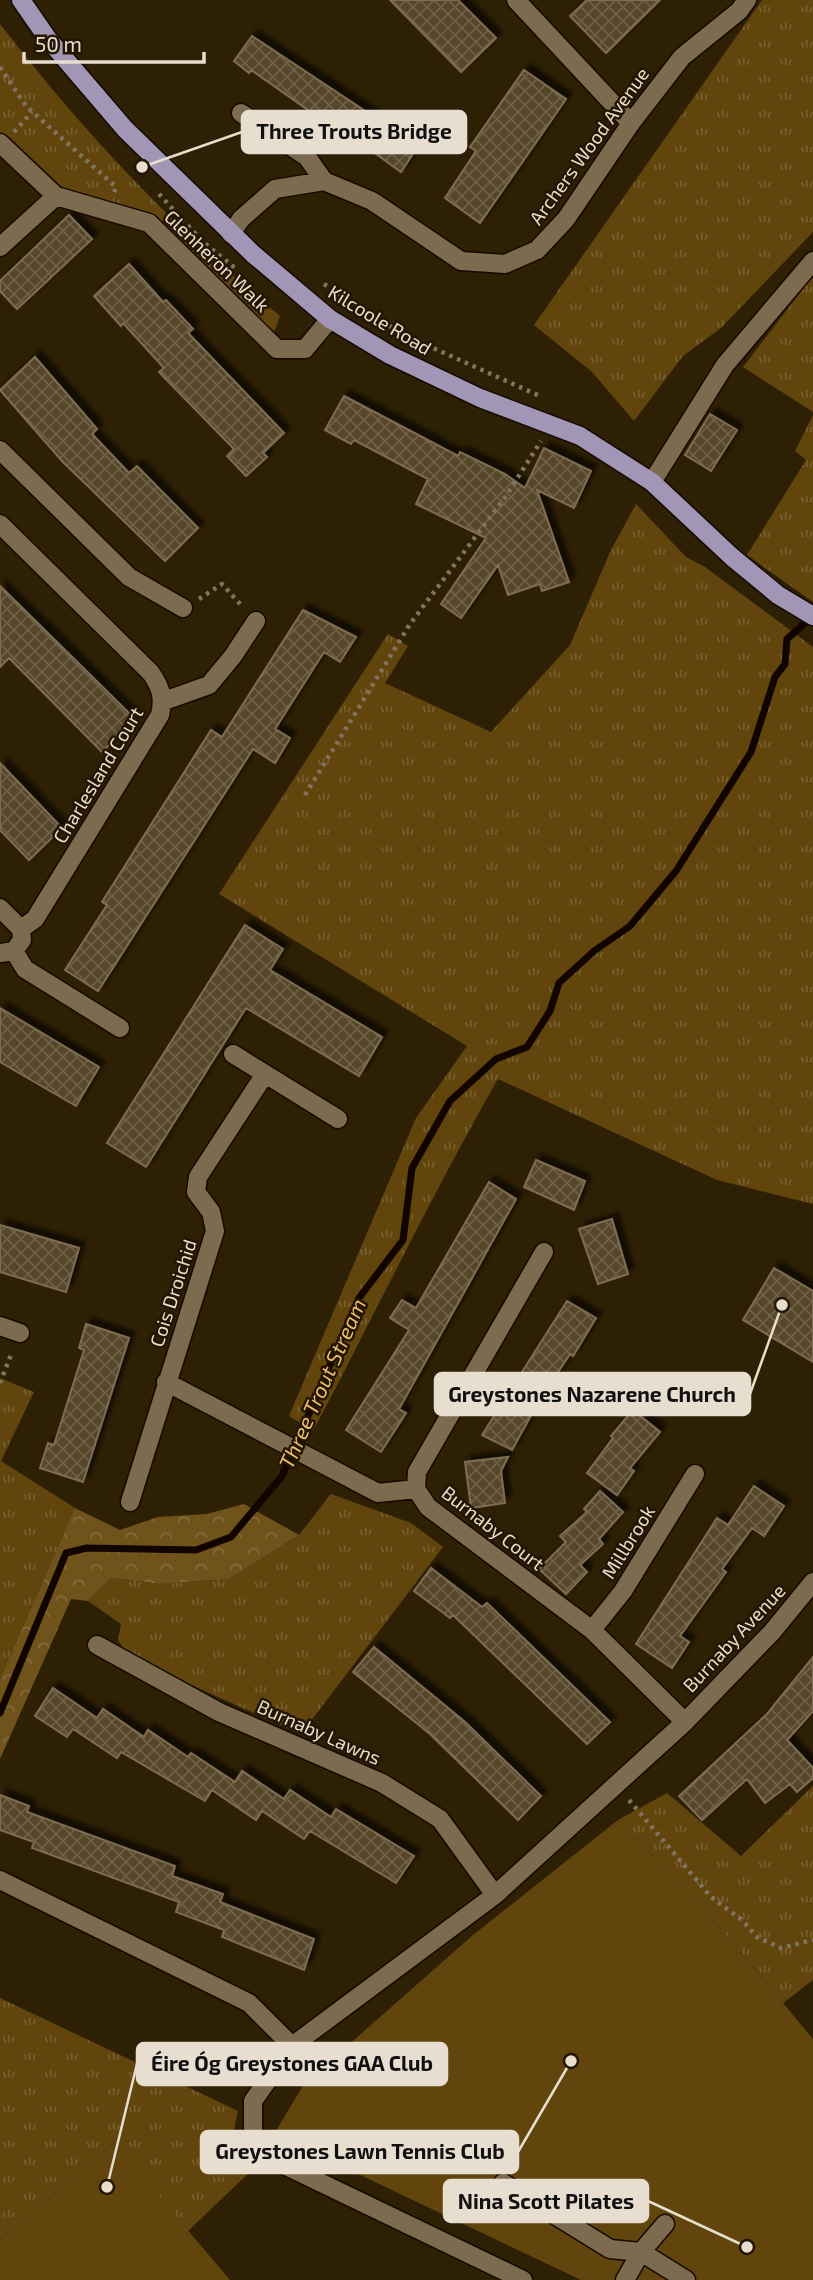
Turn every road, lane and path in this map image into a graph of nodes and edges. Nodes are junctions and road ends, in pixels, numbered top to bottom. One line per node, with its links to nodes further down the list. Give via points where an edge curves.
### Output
1 (21, 0): 11 (main road, Kilcoole Road, via 125,129)
2 (516, 0): 6 (street)
3 (747, 0): 6 (street, Archers Wood Avenue, via 682,57)
4 (0, 66): 10 (path, via 26,106 116,187)
5 (242, 113): 8 (street, via 307,157)
6 (631, 123): 8 (street, Archers Wood Avenue, via 566,219 537,250 505,264 461,261 372,201)
7 (0, 143): 9 (street, Glenheron Walk)
8 (324, 181): 11 (street, via 275,189)
9 (56, 196): 10 (street, Glenheron Walk); 12 (street)
10 (108, 211): 15 (street, Glenheron Walk, via 149,223 277,349 305,349)
11 (231, 234): 15 (main road, Kilcoole Road)
12 (0, 247)
13 (813, 261): 19 (street, via 725,365)
14 (314, 277): 16 (path, via 402,334)
15 (330, 319): 17 (main road, Kilcoole Road, via 390,355 480,398)
16 (544, 398)
17 (551, 425): 19 (main road, Kilcoole Road, via 580,436); 25 (path, via 506,496 410,624)
18 (0, 450): 21 (street, via 129,577)
19 (652, 482): 22 (main road, Kilcoole Road, via 732,557)
20 (0, 524): 24 (street, Charlesland Court, via 151,673)
21 (183, 608): 23 (path, via 222,584)
22 (813, 616)
23 (256, 621): 24 (street, via 209,685)
24 (164, 701): 27 (street, Charlesland Court, via 160,715 36,919)
25 (305, 795)
26 (0, 908): 27 (street)
27 (21, 929): 28 (street, Charlesland Court, via 22,940)
28 (7, 952): 29 (street, Charlesland Court)
29 (120, 1028)
30 (233, 1054): 31 (street)
31 (265, 1074): 32 (street); 36 (street, Cois Droichid, via 198,1177 197,1192 211,1212 215,1231)
32 (338, 1119)
33 (544, 1252): 39 (street, Burnaby Court, via 417,1472)
34 (0, 1326): 35 (street)
35 (20, 1333): 37 (path)
36 (166, 1382): 39 (street, via 377,1493); 40 (street, Cois Droichid)
37 (0, 1384)
38 (695, 1474): 42 (street, Millbrook, via 623,1591)
39 (416, 1489): 42 (street, Burnaby Court, via 428,1507)
40 (130, 1502)
41 (813, 1581): 44 (street, Burnaby Avenue, via 772,1632)
42 (592, 1630): 44 (street, Burnaby Court)
43 (97, 1645): 47 (street, Burnaby Lawns, via 219,1712 405,1797 440,1819)
44 (685, 1722): 45 (street)
45 (614, 1785): 47 (street); 48 (path, via 711,1897 757,1937 780,1948)
46 (0, 1880): 49 (street, via 249,2003)
47 (495, 1895): 49 (street)
48 (813, 1940)
49 (292, 2046): 53 (street, via 253,2101 253,2150)
50 (503, 2183): 52 (street, via 610,2249)
51 (664, 2224): 52 (street)
52 (641, 2252): 54 (street); 55 (street)
53 (523, 2280)
54 (625, 2280)
55 (686, 2280)

